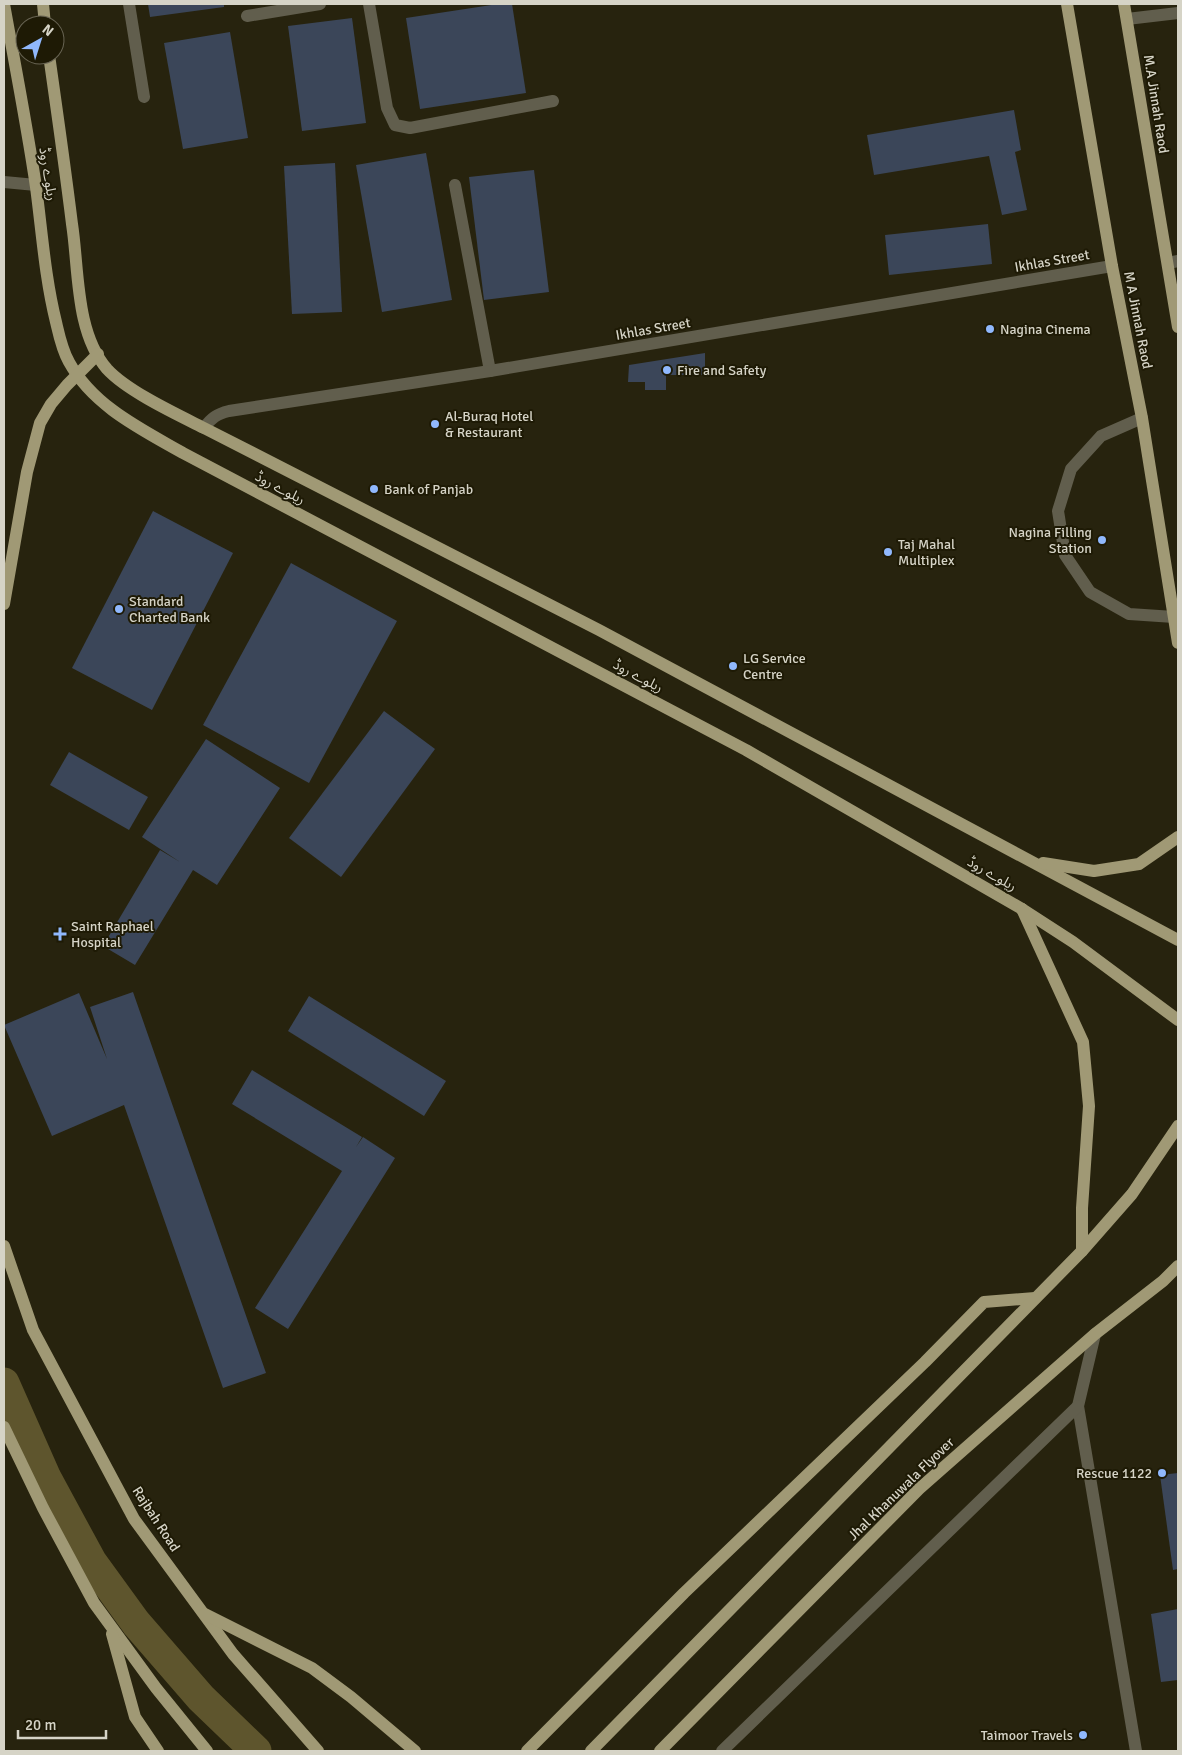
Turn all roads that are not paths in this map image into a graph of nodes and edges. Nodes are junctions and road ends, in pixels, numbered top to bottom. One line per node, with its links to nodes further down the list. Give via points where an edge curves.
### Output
1 (4, 4): 15 (main road, ریلوے روڈ)
2 (129, 4): 11 (street)
3 (320, 4): 8 (street)
4 (369, 4): 12 (street, via 387,108 394,124 410,128)
5 (1067, 4): 17 (main road, M A Jinnah Raod)
6 (1124, 4): 9 (main road, M.A Jinnah Raod)
7 (1178, 13): 9 (street)
8 (247, 16)
9 (1127, 19): 16 (main road, M.A Jinnah Raod)
10 (51, 65): 19 (main road, ریلوے روڈ, via 81,304 88,336)
11 (144, 97)
12 (553, 101)
13 (4, 182): 15 (street)
14 (455, 185): 20 (street)
15 (36, 186): 21 (main road, ریلوے روڈ, via 50,301 68,361)
16 (1173, 262): 18 (main road, M.A Jinnah Raod)
17 (1112, 266): 20 (street, Ikhlas Street); 22 (main road, M A Jinnah Raod)
18 (1178, 327)
19 (98, 354): 21 (main road); 23 (main road, ریلوے روڈ, via 107,369 124,382)
20 (490, 371): 23 (street, Ikhlas Street, via 229,411 217,414)
21 (77, 374): 24 (main road, via 51,404 40,423 27,472); 29 (main road, ریلوے روڈ, via 122,419 746,750)
22 (1142, 418): 25 (main road, M A Jinnah Raod); 25 (street, via 1101,436 1071,469 1058,511 1065,555 1090,592 1129,614)
23 (204, 428): 28 (main road, ریلوے روڈ, via 599,630)
24 (4, 604)
25 (1174, 617): 26 (main road, M A Jinnah Raod)
26 (1178, 643)
27 (1178, 837): 28 (main road, via 1139,864 1094,871)
28 (1034, 861): 30 (main road, ریلوے روڈ)
29 (1022, 909): 31 (main road, ریلوے روڈ, via 1073,942); 34 (main road, via 1083,1042 1089,1106)
30 (1178, 940)
31 (1178, 1020)
32 (1178, 1126): 34 (main road, via 1132,1194)
33 (4, 1246): 42 (main road, Rajbah Road, via 33,1330 134,1519)
34 (1082, 1251): 38 (main road)
35 (1178, 1266): 37 (main road, Jhal Khanuwala Flyover)
36 (1178, 1277): 37 (main road)
37 (1163, 1281): 39 (main road, Jhal Khanuwala Flyover)
38 (1035, 1298): 48 (main road, via 984,1302 684,1593); 49 (main road)
39 (1095, 1334): 40 (street); 50 (main road, Jhal Khanuwala Flyover, via 919,1489)
40 (1078, 1406): 51 (street); 52 (street)
41 (4, 1428): 43 (main road, via 47,1516 94,1603)
42 (203, 1612): 46 (main road, Rajbah Road, via 233,1654); 47 (main road, via 312,1668)
43 (109, 1624): 44 (main road, via 135,1717); 45 (main road)
44 (158, 1751)
45 (207, 1751)
46 (318, 1751)
47 (415, 1751)
48 (527, 1751)
49 (591, 1751)
50 (660, 1751)
51 (722, 1751)
52 (1136, 1751)

